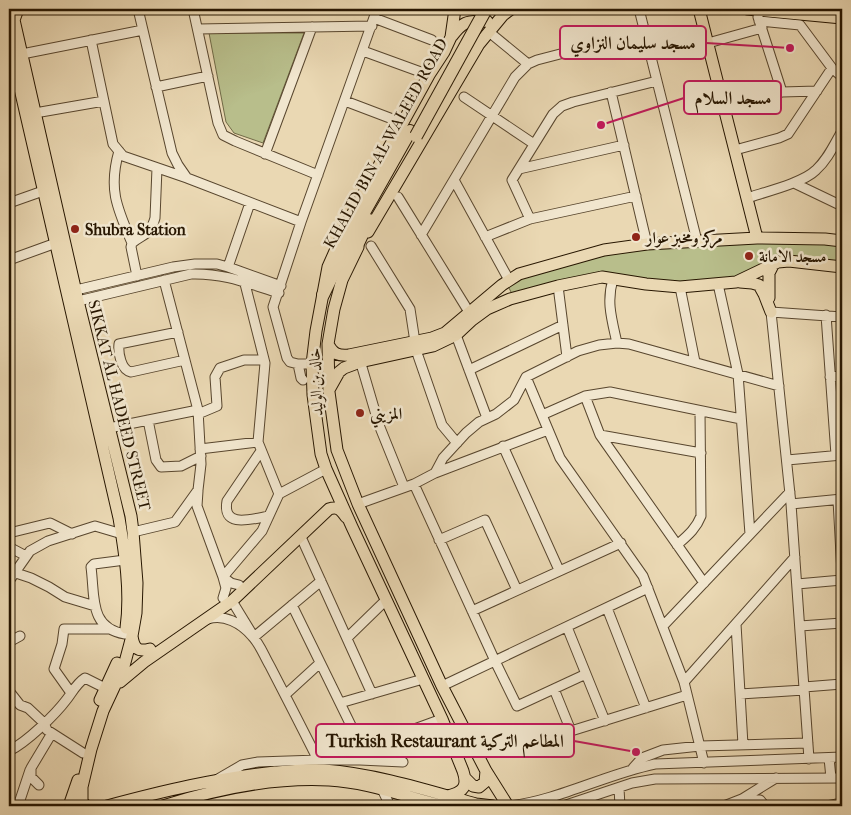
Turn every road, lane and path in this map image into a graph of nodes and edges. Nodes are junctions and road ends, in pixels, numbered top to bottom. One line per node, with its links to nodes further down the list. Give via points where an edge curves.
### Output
1 (18, 9): 14 (main road, SIKKAT AL HADEED STREET)
2 (138, 9): 17 (street)
3 (194, 9): 16 (street)
4 (455, 9): 21 (main road)
5 (478, 9): 43 (highway, KHALID BIN AL WALEED ROAD)
6 (486, 9): 43 (highway, KHALID BIN AL WALEED ROAD, bridge)
7 (511, 9): 13 (main road, خالد بن الوليد)
8 (639, 9): 19 (street)
9 (700, 9): 24 (main road)
10 (756, 17): 12 (main road); 24 (street); 28 (street, via 800,24); 36 (street)
11 (374, 18): 15 (street); 23 (street); 25 (street)
12 (842, 18)
13 (499, 19): 18 (main road, خالد بن الوليد); 21 (main road, via 466,21)
14 (12, 21): 26 (main road, SIKKAT AL HADEED STREET)
15 (312, 27): 16 (street); 49 (street)
16 (198, 29): 30 (street)
17 (143, 30): 22 (street); 33 (street)
18 (489, 32): 27 (street); 74 (main road, خالد بن الوليد)
19 (645, 32): 27 (street); 32 (street)
20 (9, 35): 26 (main road, SIKKAT AL HADEED STREET)
21 (451, 37): 29 (main road)
22 (91, 40): 26 (street); 38 (street)
23 (432, 40)
24 (708, 43): 40 (main road)
25 (363, 50): 29 (street); 39 (street)
26 (14, 54): 41 (main road, SIKKAT AL HADEED STREET); 56 (main road, SIKKAT AL HADEED STREET)
27 (528, 64): 42 (street, via 515,77)
28 (832, 68): 31 (street); 34 (street)
29 (430, 75): 43 (main road)
30 (208, 76): 33 (street); 49 (street, via 223,134)
31 (842, 77)
32 (657, 81): 35 (street); 68 (street)
33 (156, 87): 53 (street, via 172,153)
34 (817, 91): 36 (street); 47 (street, via 788,134)
35 (612, 92): 45 (street, via 562,106 552,114); 46 (street)
36 (782, 92): 40 (street)
37 (464, 97): 42 (street)
38 (104, 101): 41 (street); 48 (street, via 113,144)
39 (345, 101): 43 (street); 52 (street)
40 (725, 111): 47 (main road)
41 (35, 113): 91 (main road, SIKKAT AL HADEED STREET)
42 (493, 116): 45 (street); 54 (street)
43 (410, 130): 74 (highway, KHALID BIN AL WALEED ROAD); 90 (highway, KHALID BIN AL WALEED ROAD)
44 (842, 131): 55 (street, via 826,159 814,172)
45 (534, 144): 51 (street)
46 (624, 145): 51 (street); 57 (street)
47 (735, 150): 59 (main road)
48 (119, 151): 50 (street, via 122,156); 71 (street, via 114,169 114,191 119,214)
49 (264, 154): 52 (street)
50 (157, 168): 53 (street); 71 (street, via 153,226)
51 (519, 169): 63 (street, via 512,180)
52 (318, 175): 64 (street)
53 (187, 178): 61 (street)
54 (454, 180): 65 (street); 66 (street)
55 (794, 183): 59 (street); 62 (street)
56 (43, 191): 60 (street); 70 (main road, SIKKAT AL HADEED STREET)
57 (636, 196): 63 (street); 72 (street)
58 (398, 197): 65 (street)
59 (747, 198): 67 (main road)
60 (9, 202)
61 (250, 203): 64 (street); 77 (street)
62 (842, 206)
63 (530, 219): 66 (street)
64 (301, 222): 89 (street)
65 (422, 235): 92 (street)
66 (485, 237): 82 (street)
67 (757, 238): 68 (main road); 69 (main road)
68 (697, 241): 72 (main road)
69 (842, 241)
70 (56, 243): 75 (street); 148 (main road, SIKKAT AL HADEED STREET)
71 (132, 243): 80 (street)
72 (647, 244): 82 (main road, via 604,250 557,262)
73 (371, 246): 101 (street, via 410,309)
74 (353, 254): 100 (main road, خالد بن الوليد, via 342,280)
75 (9, 260)
76 (773, 265): 78 (main road, via 789,261); 85 (main road); 93 (main road, via 768,284)
77 (228, 267): 79 (street); 80 (street, via 195,264)
78 (842, 267)
79 (242, 272): 84 (street); 89 (street)
80 (137, 276): 91 (street)
81 (164, 280): 84 (street, via 210,274); 91 (street); 97 (street)
82 (509, 280): 92 (main road)
83 (613, 280): 87 (main road, via 590,278); 88 (main road); 99 (street, via 609,293 610,311)
84 (244, 282): 89 (street); 105 (street)
85 (736, 282): 86 (main road); 93 (main road, via 759,285)
86 (718, 284): 88 (main road); 110 (street)
87 (558, 286): 96 (street); 98 (main road, via 486,309)
88 (680, 287): 106 (street)
89 (280, 290): 107 (street, via 273,307 287,358)
90 (323, 294): 108 (main road, خالد بن الوليد)
91 (77, 296): 124 (main road, SIKKAT AL HADEED STREET)
92 (469, 312): 101 (main road, via 445,333)
93 (771, 312): 94 (street); 115 (street)
94 (826, 315): 95 (street); 113 (street)
95 (842, 317)
96 (563, 325): 102 (street); 109 (street)
97 (178, 332): 104 (street); 104 (street, via 119,344 123,369 130,372)
98 (456, 336): 101 (main road, via 433,346); 109 (street)
99 (617, 342): 102 (street, via 578,351); 106 (street)
100 (328, 344): 103 (main road, via 334,354); 116 (main road, خالد بن الوليد)
101 (416, 346): 103 (main road); 128 (street, via 442,425)
102 (567, 357): 112 (street)
103 (360, 358): 116 (main road, via 339,372); 138 (street, via 379,425)
104 (185, 360): 119 (street)
105 (264, 360): 119 (street, via 244,360 220,368 215,377 217,406); 127 (street)
106 (696, 362): 110 (street)
107 (298, 364): 108 (street); 114 (street)
108 (312, 364): 135 (main road, خالد بن الوليد, via 313,395)
109 (469, 370): 121 (street)
110 (738, 374): 115 (street); 122 (street)
111 (842, 376): 113 (street)
112 (526, 377): 120 (street); 121 (street, via 514,400)
113 (830, 377): 133 (street)
114 (303, 380)
115 (778, 386): 134 (street)
116 (329, 392): 143 (main road, خالد بن الوليد, via 337,450)
117 (585, 396): 118 (street, via 610,392); 120 (street); 126 (street)
118 (700, 411): 122 (street); 132 (street)
119 (198, 412): 123 (street); 130 (street)
120 (542, 415): 125 (street)
121 (487, 418): 128 (street)
122 (741, 419): 150 (street)
123 (148, 420): 124 (street); 130 (street, via 156,460 162,467 181,466)
124 (109, 428): 148 (main road, SIKKAT AL HADEED STREET, via 131,516)
125 (548, 430): 129 (street); 153 (street, via 560,458)
126 (600, 435): 132 (street); 154 (street)
127 (258, 442): 130 (street); 131 (street)
128 (457, 443): 136 (street)
129 (503, 446): 136 (street); 159 (street)
130 (200, 452): 139 (street)
131 (261, 452): 141 (street); 145 (street, via 227,501 226,508 236,521)
132 (701, 453): 154 (street, via 701,516 691,533)
133 (839, 455): 134 (street)
134 (787, 460): 140 (street)
135 (326, 468): 141 (street); 146 (main road, خالد بن الوليد); 168 (main road, via 332,486 331,499)
136 (435, 473): 137 (street)
137 (414, 484): 138 (street); 152 (street)
138 (404, 487): 143 (street)
139 (198, 490): 148 (street, via 175,522); 162 (street, via 197,506)
140 (790, 492): 144 (street); 150 (street)
141 (279, 494): 145 (street)
142 (840, 499): 144 (street); 161 (street)
143 (358, 504): 197 (main road, خالد بن الوليد)
144 (791, 504): 157 (street)
145 (269, 516): 162 (street, via 262,531)
146 (352, 527): 151 (main road, via 334,507); 172 (main road, خالد بن الوليد)
147 (9, 533): 149 (street, via 50,523)
148 (127, 533): 149 (street, via 95,526); 158 (main road, SIKKAT AL HADEED STREET); 184 (main road, SIKKAT AL HADEED STREET, via 137,584 136,613)
149 (72, 534): 156 (street, via 42,545)
150 (750, 534): 166 (street)
151 (301, 537): 163 (street); 171 (main road)
152 (439, 540): 170 (street, via 485,520); 176 (street)
153 (621, 543): 159 (street); 169 (street)
154 (677, 545): 166 (street)
155 (9, 547): 156 (street)
156 (26, 556): 160 (street)
157 (795, 557): 167 (street); 179 (street)
158 (125, 560): 174 (street, via 91,567); 184 (main road, SIKKAT AL HADEED STREET)
159 (559, 570): 170 (street)
160 (16, 573): 165 (street); 174 (street, via 32,578 65,597)
161 (842, 573)
162 (223, 577): 168 (street); 171 (street)
163 (321, 580): 173 (street); 187 (street)
164 (842, 580): 167 (street)
165 (9, 581)
166 (704, 583): 180 (street)
167 (797, 584): 181 (street)
168 (239, 585): 171 (main road)
169 (648, 588): 175 (street); 180 (street)
170 (518, 590): 176 (street)
171 (228, 599): 177 (main road); 186 (street); 189 (main road)
172 (386, 600): 187 (street); 194 (main road, خالد بن الوليد)
173 (292, 605): 186 (street); 191 (street)
174 (95, 606): 183 (street, via 103,625)
175 (607, 608): 182 (street); 208 (street)
176 (472, 611): 190 (street)
177 (203, 621): 186 (street, via 225,618 236,622); 198 (main road)
178 (842, 623): 181 (street)
179 (736, 624): 195 (street); 203 (street)
180 (663, 626): 195 (street)
181 (800, 626): 199 (street)
182 (567, 627): 190 (street); 193 (street)
183 (110, 629): 184 (street); 201 (street, via 64,629 54,669)
184 (129, 635): 189 (main road, via 137,650); 192 (main road, SIKKAT AL HADEED STREET)
185 (20, 636): 188 (street)
186 (254, 637): 204 (street)
187 (347, 638): 202 (street)
188 (9, 642)
189 (150, 649): 192 (main road)
190 (495, 661): 197 (street); 200 (street, via 517,706)
191 (320, 663): 204 (street); 207 (street)
192 (120, 666): 198 (main road, SIKKAT AL HADEED STREET)
193 (586, 674): 200 (street); 210 (street)
194 (423, 679): 202 (street); 209 (main road, خالد بن الوليد)
195 (684, 682): 205 (street)
196 (842, 684): 199 (street)
197 (442, 686): 228 (main road, خالد بن الوليد)
198 (110, 687): 201 (street, via 85,678); 218 (main road, SIKKAT AL HADEED STREET, via 96,710); 243 (main road, SIKKAT AL HADEED STREET, via 84,778 82,801)
199 (804, 688): 203 (street); 213 (street)
200 (554, 689): 210 (street, via 571,731)
201 (72, 693): 211 (street)
202 (372, 694): 207 (street)
203 (740, 694): 214 (street)
204 (285, 695): 222 (street)
205 (687, 695): 208 (street); 215 (street)
206 (10, 697): 211 (street)
207 (340, 703): 216 (street)
208 (646, 708): 210 (street)
209 (442, 718): 216 (street); 233 (main road, خالد بن الوليد)
210 (605, 721)
211 (44, 723): 212 (street); 217 (street, via 19,746)
212 (52, 733): 218 (street); 226 (street)
213 (808, 743): 214 (street); 220 (street)
214 (743, 745): 215 (street)
215 (700, 746): 225 (street); 227 (street, via 663,750 642,758)
216 (362, 748): 223 (street)
217 (9, 750)
218 (83, 753): 242 (main road, SIKKAT AL HADEED STREET, via 77,786)
219 (842, 757): 221 (street)
220 (808, 758): 221 (street); 225 (street)
221 (830, 758): 230 (street)
222 (318, 760): 223 (street); 232 (street, via 258,762 242,766)
223 (360, 760): 224 (street)
224 (403, 762)
225 (704, 764): 227 (street, via 655,764)
226 (31, 768): 234 (street, via 31,777); 241 (street)
227 (633, 768): 248 (street, via 541,799)
228 (486, 771): 233 (main road, via 485,782 479,787); 248 (main road, خالد بن الوليد)
229 (777, 778): 230 (street); 235 (street, via 655,779); 239 (street)
230 (830, 778): 231 (street)
231 (842, 778)
232 (216, 780): 238 (main road, via 252,774 322,770 358,774); 244 (main road)
233 (466, 780): 238 (main road, via 462,790)
234 (39, 785)
235 (619, 788): 249 (street); 250 (street)
236 (382, 789): 237 (main road, via 329,780 304,780 241,786); 238 (main road); 246 (street)
237 (198, 801): 245 (main road)
238 (446, 801): 247 (main road)
239 (737, 803): 251 (street); 252 (street, via 760,800)
240 (842, 803): 253 (street)
241 (18, 806)
242 (69, 806)
243 (86, 806)
244 (107, 806)
245 (163, 806)
246 (390, 806)
247 (493, 806)
248 (509, 806)
249 (563, 806)
250 (620, 806)
251 (724, 806)
252 (765, 806)
253 (827, 806)

